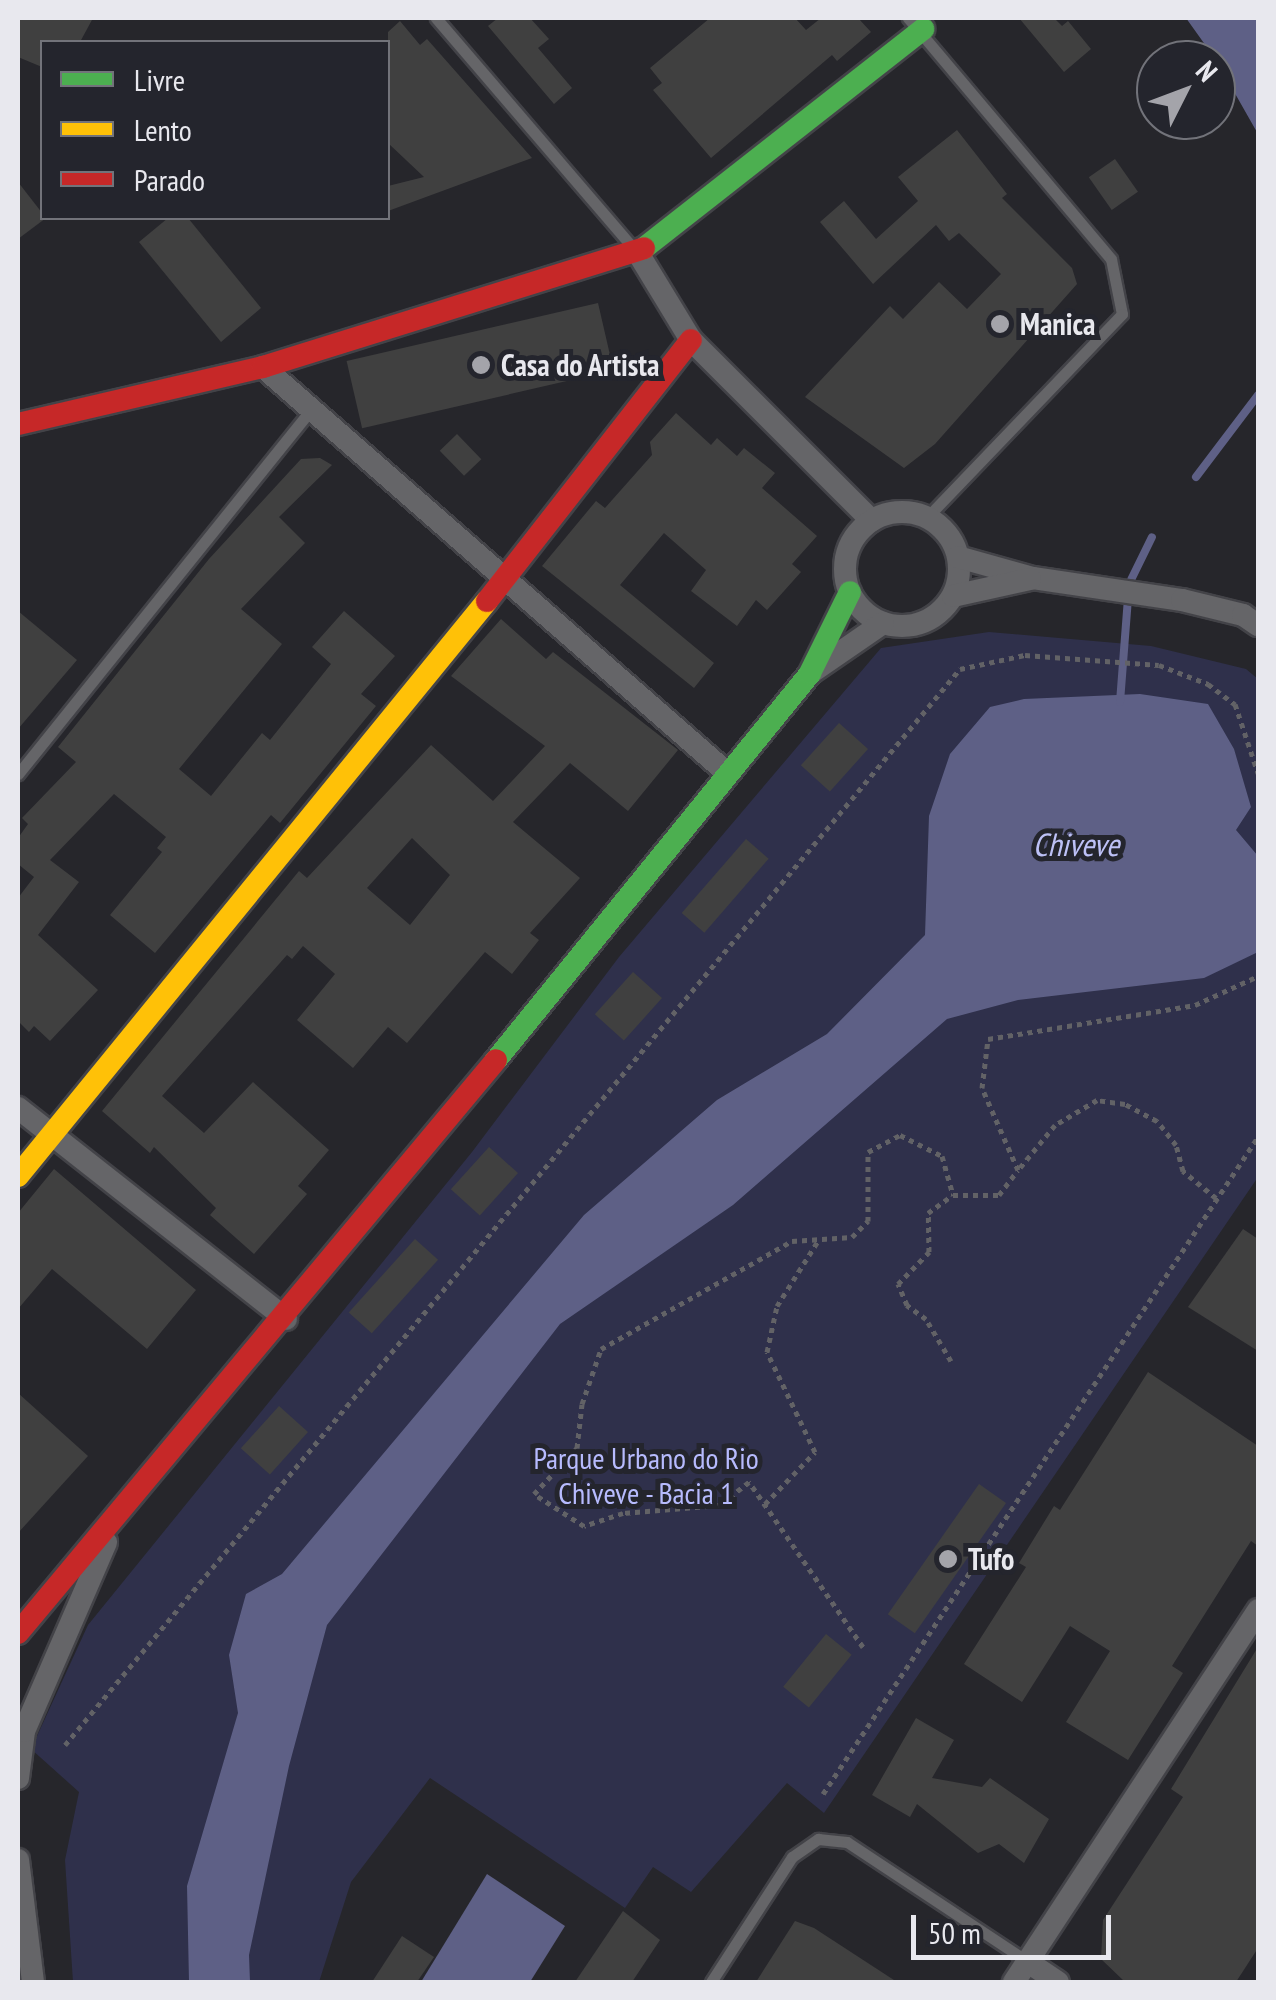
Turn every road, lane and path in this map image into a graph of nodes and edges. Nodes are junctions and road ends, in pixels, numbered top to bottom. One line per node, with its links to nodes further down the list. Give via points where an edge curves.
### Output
1 (436, 18): 3 (lane)
2 (915, 23): 3 (street); 8 (lane, via 1112,259 1122,314)
3 (638, 253): 4 (street); 5 (street)
4 (691, 340): 9 (street); 12 (street)
5 (263, 366): 6 (street); 7 (street)
6 (311, 409): 12 (street); 20 (lane)
7 (18, 424)
8 (927, 518): 9 (street, via 908,512); 10 (street, via 947,534)
9 (871, 520): 13 (street, via 848,553)
10 (958, 557): 11 (street); 14 (street)
11 (1033, 578): 14 (street); 16 (street, via 1182,600 1242,614)
12 (505, 579): 18 (street); 23 (street)
13 (850, 592): 15 (street); 17 (street)
14 (953, 596): 15 (street, via 923,622)
15 (883, 623): 17 (street)
16 (1258, 625)
17 (810, 673): 18 (street)
18 (726, 772): 30 (street)
19 (1258, 773): 37 (path, via 1236,704 1208,684 1159,666 1025,656 960,669)
20 (18, 774)
21 (1258, 976): 25 (path, via 1195,1004 988,1039 982,1088)
22 (18, 1108): 23 (street)
23 (50, 1137): 26 (street); 30 (street)
24 (1258, 1137): 28 (path)
25 (1018, 1170): 27 (path, via 999,1194); 28 (path, via 1055,1125 1097,1100 1125,1104 1157,1121 1176,1146 1183,1171)
26 (18, 1176)
27 (953, 1195): 29 (path, via 942,1156 900,1135 868,1152 868,1221 852,1237); 31 (path, via 928,1214 929,1252 898,1284 906,1306 926,1319)
28 (1216, 1198): 39 (path)
29 (818, 1241): 32 (path, via 777,1306 767,1352 815,1452); 32 (path, via 792,1242 601,1349 582,1404 577,1448 534,1494 584,1526 624,1513 720,1505 749,1482)
30 (286, 1320): 33 (street)
31 (951, 1361)
32 (764, 1504): 36 (path)
33 (116, 1520): 35 (street); 38 (street, via 24,1731)
34 (1258, 1610): 41 (street)
35 (18, 1633)
36 (863, 1648)
37 (65, 1745)
38 (18, 1778)
39 (823, 1794)
40 (18, 1860): 42 (street)
41 (1028, 1962): 43 (lane, via 847,1842 818,1840 792,1857); 44 (street); 45 (street)
42 (30, 1980)
43 (712, 1982)
44 (1014, 1982)
45 (1058, 1982)

